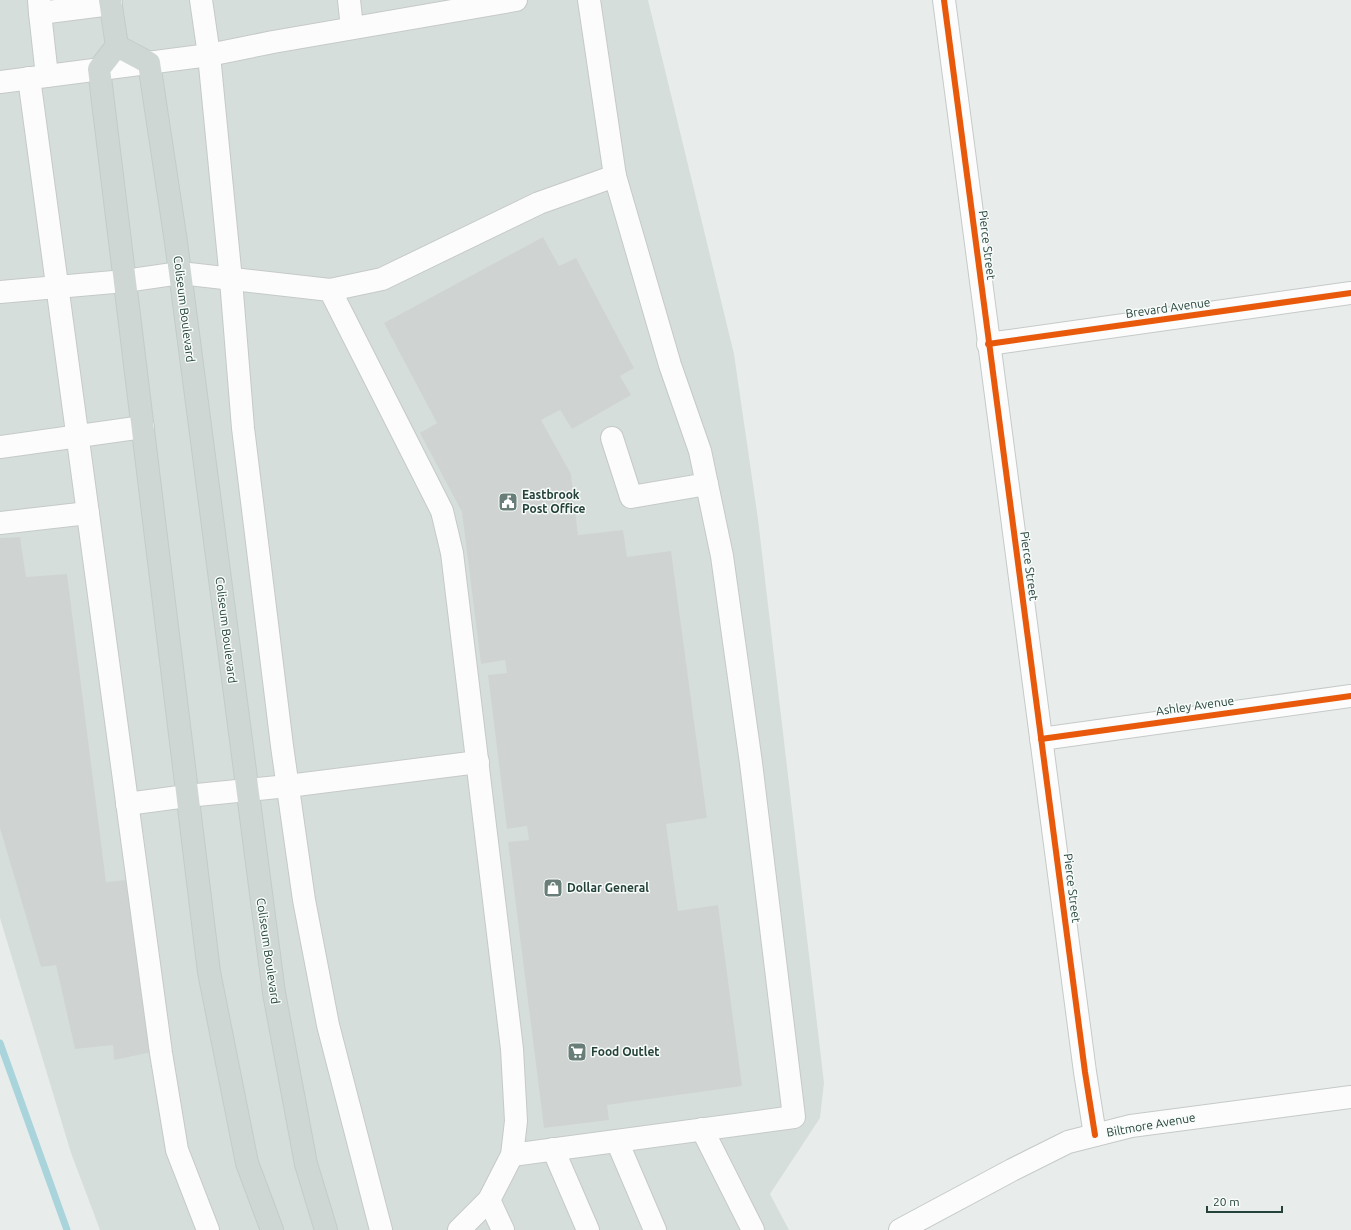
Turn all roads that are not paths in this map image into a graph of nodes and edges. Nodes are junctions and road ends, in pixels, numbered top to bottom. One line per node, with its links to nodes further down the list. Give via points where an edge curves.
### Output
1 (202, 0): 10 (street)
2 (349, 0): 8 (street)
3 (516, 0): 8 (street)
4 (589, 0): 15 (street)
5 (944, 0): 23 (street, Pierce Street)
6 (110, 2): 7 (street); 9 (main road)
7 (39, 7): 13 (street)
8 (352, 28): 10 (street)
9 (117, 46): 11 (main road); 12 (main road)
10 (209, 55): 11 (street); 18 (street)
11 (149, 63): 12 (street); 16 (main road, Coliseum Boulevard)
12 (99, 69): 13 (street); 17 (main road)
13 (38, 77): 14 (street); 19 (street)
14 (0, 82)
15 (615, 176): 20 (street, via 539,203 382,279); 28 (street)
16 (180, 273): 17 (street); 18 (street); 35 (main road, Coliseum Boulevard)
17 (125, 280): 19 (street); 24 (main road)
18 (231, 280): 20 (street); 34 (street, via 243,428)
19 (57, 287): 21 (street); 25 (street)
20 (330, 290): 33 (street, via 444,519 452,553)
21 (0, 292)
22 (1351, 293): 23 (street, Brevard Avenue)
23 (988, 344): 32 (street, Pierce Street)
24 (143, 428): 25 (street); 36 (main road)
25 (78, 437): 27 (street); 29 (street)
26 (612, 438): 28 (street, via 631,498)
27 (0, 447)
28 (708, 484): 39 (street, via 722,556 751,763 794,1117)
29 (88, 512): 30 (street); 37 (street)
30 (0, 523)
31 (1351, 696): 32 (street, Ashley Avenue)
32 (1041, 739): 40 (street, Pierce Street)
33 (478, 762): 34 (street); 43 (street, via 512,1049 516,1121)
34 (288, 786): 35 (street); 48 (street, via 304,900 328,1025)
35 (246, 790): 36 (street); 47 (main road, Coliseum Boulevard, via 274,993 292,1097 306,1164)
36 (187, 796): 37 (street); 46 (main road, via 209,972 229,1079 247,1163)
37 (127, 804): 45 (street, via 177,1150)
38 (1351, 1096): 40 (street, Biltmore Avenue, via 1131,1126)
39 (702, 1129): 41 (street); 53 (street)
40 (1095, 1135): 54 (street, Biltmore Avenue, via 1068,1142)
41 (617, 1141): 42 (street); 52 (street)
42 (553, 1150): 43 (street); 51 (street)
43 (512, 1155): 44 (street)
44 (489, 1200): 49 (street); 50 (street)
45 (208, 1230)
46 (272, 1230)
47 (326, 1230)
48 (381, 1230)
49 (459, 1230)
50 (503, 1230)
51 (588, 1230)
52 (655, 1230)
53 (753, 1230)
54 (900, 1230)

